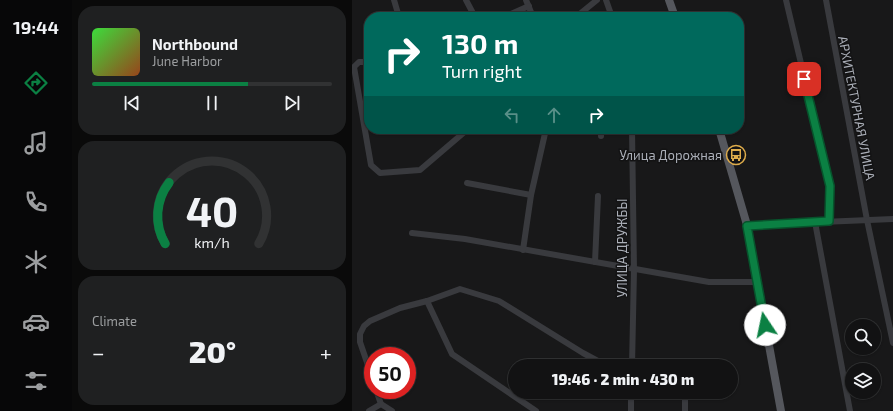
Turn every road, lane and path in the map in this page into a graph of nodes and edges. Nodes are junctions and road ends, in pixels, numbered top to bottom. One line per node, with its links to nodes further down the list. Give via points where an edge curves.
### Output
1 (394, 0): 10 (street)
2 (466, 0): 11 (street)
3 (526, 0): 9 (street)
4 (597, 0): 14 (street)
5 (606, 0): 15 (street)
6 (669, 0): 16 (main road)
7 (786, 0): 29 (street, via 830,186)
8 (826, 0): 28 (street, АРХИТЕКТУРНАЯ УЛИЦА)
9 (529, 6): 12 (street); 13 (street)
10 (398, 12)
11 (472, 12)
12 (515, 12)
13 (531, 12)
14 (582, 12)
15 (610, 12)
16 (674, 12)
17 (364, 62): 18 (street, via 359,62 354,67)
18 (364, 125)
19 (366, 134): 20 (street, via 371,165 380,173 420,170)
20 (462, 134)
21 (545, 134): 25 (street)
22 (632, 134): 35 (street, УЛИЦА ДРУЖБЫ)
23 (720, 134): 31 (main road)
24 (467, 183): 25 (street)
25 (531, 195): 33 (street)
26 (598, 196): 34 (street)
27 (893, 219): 28 (street)
28 (867, 220): 29 (street); 38 (street, АРХИТЕКТУРНАЯ УЛИЦА)
29 (829, 221): 30 (street)
30 (814, 222): 31 (street); 52 (street)
31 (747, 226): 36 (main road)
32 (412, 233): 33 (street, via 465,239)
33 (523, 250): 34 (street)
34 (595, 262): 35 (street)
35 (634, 270): 36 (street, via 709,282); 41 (street, УЛИЦА ДРУЖБЫ)
36 (757, 282): 51 (main road)
37 (427, 301): 39 (street, via 400,308 364,326 360,334); 40 (street, via 460,289 500,301); 48 (street, via 452,354)
38 (893, 343)
39 (364, 354)
40 (594, 359)
41 (632, 359)
42 (379, 399): 45 (street)
43 (632, 399): 49 (street)
44 (685, 399): 50 (street)
45 (381, 404): 46 (street); 47 (street)
46 (369, 411)
47 (392, 411)
48 (536, 411)
49 (631, 411)
50 (685, 411)
51 (781, 411)
52 (850, 411)

